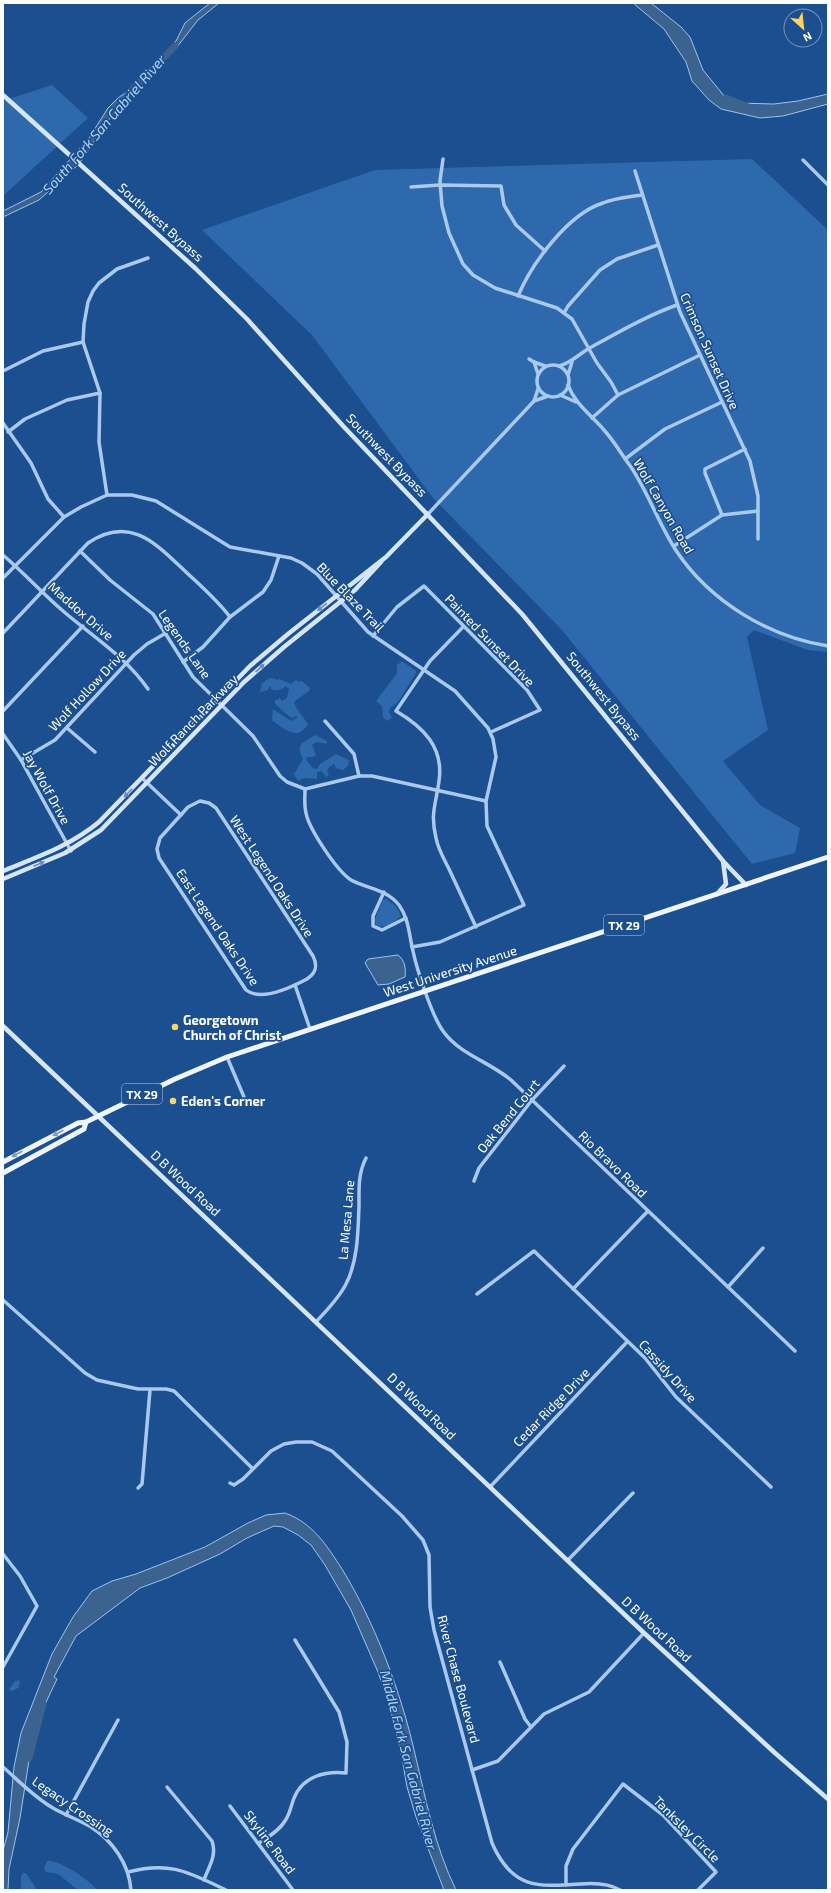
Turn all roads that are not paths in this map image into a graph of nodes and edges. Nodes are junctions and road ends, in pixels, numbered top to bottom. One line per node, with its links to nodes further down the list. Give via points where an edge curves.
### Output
1 (3, 95): 42 (street, Southwest Bypass, via 239,310 320,401)
2 (443, 159): 5 (street)
3 (803, 160): 6 (street)
4 (635, 171): 8 (street, Crimson Sunset Drive)
5 (440, 185): 7 (street); 10 (street, via 501,186 504,205 516,224); 12 (street, via 449,233 463,264 473,275 495,288)
6 (828, 185)
7 (411, 187)
8 (642, 195): 9 (street, Crimson Sunset Drive); 10 (street, via 602,203 569,225)
9 (658, 245): 13 (street, Crimson Sunset Drive); 14 (street, via 618,259 600,270)
10 (545, 251): 12 (street, via 535,263)
11 (148, 258): 15 (street, via 117,270 96,287 88,302)
12 (518, 296): 14 (street, via 558,308)
13 (677, 305): 16 (street, via 652,314); 17 (street, Crimson Sunset Drive)
14 (564, 313): 16 (street, via 572,319)
15 (83, 342): 23 (street, via 43,351); 28 (street)
16 (590, 348): 19 (street); 30 (street, via 596,363)
17 (700, 355): 30 (street); 33 (street, Crimson Sunset Drive)
18 (529, 358): 20 (street)
19 (572, 361): 22 (street); 25 (street)
20 (534, 362): 21 (street); 24 (street)
21 (546, 366): 22 (street); 24 (street)
22 (559, 366): 25 (street)
23 (3, 371)
24 (538, 374): 27 (street)
25 (568, 376): 26 (street)
26 (568, 386): 29 (street); 34 (street, Wolf Canyon Road)
27 (538, 389): 31 (street); 32 (street, Wolf Ranch Parkway)
28 (100, 393): 37 (street, via 67,400 25,419); 40 (street, via 99,442)
29 (560, 395): 31 (street); 34 (street, Wolf Canyon Road)
30 (618, 395): 35 (street)
31 (548, 396): 32 (street, Wolf Ranch Parkway)
32 (534, 401): 42 (street, Wolf Ranch Parkway)
33 (722, 402): 38 (street, Crimson Sunset Drive); 39 (street, via 665,429)
34 (577, 403): 35 (street, Wolf Canyon Road)
35 (592, 418): 39 (street, Wolf Canyon Road)
36 (3, 423): 37 (street)
37 (8, 432): 44 (street, via 31,463 48,499)
38 (745, 449): 41 (street, Crimson Sunset Drive, via 755,480); 43 (street, via 704,469)
39 (625, 459): 46 (street, Wolf Canyon Road, via 641,483)
40 (107, 495): 44 (street, Blue Blaze Trail, via 81,506); 49 (street, Blue Blaze Trail, via 132,495 156,501 230,547)
41 (758, 511): 43 (street); 45 (street, Crimson Sunset Drive)
42 (428, 514): 50 (street, Wolf Ranch Parkway); 86 (street, Southwest Bypass, via 522,614)
43 (722, 515): 46 (street)
44 (64, 517): 51 (street, Blue Blaze Trail)
45 (758, 539)
46 (674, 546): 62 (street, Wolf Canyon Road, via 692,572 730,605 756,622 781,634)
47 (80, 551): 53 (street); 56 (street, via 95,539 110,533 127,532 146,537 158,545 218,602); 60 (street, Legends Lane, via 110,580 149,610)
48 (3, 555): 51 (street, Maddox Drive)
49 (279, 556): 54 (street, Blue Blaze Trail, via 291,558 308,566); 56 (street, via 276,570 267,586 257,597)
50 (386, 557): 54 (street, Wolf Ranch Parkway); 55 (street, Wolf Ranch Parkway, via 372,574)
51 (16, 566): 52 (street, Blue Blaze Trail); 53 (street, Maddox Drive)
52 (3, 578)
53 (42, 591): 57 (street, Maddox Drive); 59 (street)
54 (336, 596): 55 (street, Blue Blaze Trail); 67 (street, Wolf Ranch Parkway, one-way to 67, via 266,652)
55 (340, 602): 61 (street, Blue Blaze Trail); 68 (street, Wolf Ranch Parkway, one-way to 55, via 271,658)
56 (230, 617): 63 (street, via 203,647)
57 (83, 626): 64 (street, Maddox Drive); 69 (street)
58 (464, 627): 61 (street, Painted Sunset Drive, via 424,586 397,607); 65 (street, via 430,661); 72 (street, Painted Sunset Drive, via 526,690 540,710)
59 (3, 632)
60 (166, 633): 63 (street, Legends Lane); 64 (street, Wolf Hollow Drive, via 140,649)
61 (373, 636): 65 (street, Blue Blaze Trail)
62 (828, 646)
63 (183, 662): 67 (street, Legends Lane, via 193,677)
64 (125, 664): 66 (street, Maddox Drive); 71 (street, Wolf Hollow Drive)
65 (424, 671): 72 (street, Blue Blaze Trail, via 455,691); 80 (street, via 396,711 431,738 440,770)
66 (148, 689)
67 (216, 700): 68 (street, Legends Lane); 77 (street, Wolf Ranch Parkway)
68 (221, 705): 78 (street, Wolf Ranch Parkway); 79 (street, Legends Lane, via 258,742 280,776 292,785)
69 (3, 711)
70 (325, 721): 76 (street, via 354,754)
71 (67, 728): 74 (street); 75 (street, Wolf Hollow Drive, via 49,744)
72 (491, 732): 81 (street, Blue Blaze Trail, via 496,756)
73 (3, 734): 75 (street, Jay Wolf Drive)
74 (95, 752)
75 (22, 760): 83 (street, Jay Wolf Drive)
76 (359, 776): 79 (street); 80 (street, via 382,778)
77 (142, 778): 78 (street); 83 (street, Wolf Ranch Parkway, one-way to 83, via 99,822)
78 (147, 783): 82 (street); 84 (street, Wolf Ranch Parkway, via 107,825)
79 (305, 788): 90 (street, via 307,817 336,866 350,879)
80 (437, 790): 81 (street); 93 (street, via 432,812 436,840)
81 (486, 801): 93 (street, Blue Blaze Trail, via 488,831 524,905)
82 (181, 815): 95 (street, West Legend Oaks Drive, via 192,804 200,801 216,808 313,956 316,964 313,975); 95 (street, East Legend Oaks Drive, via 160,838 157,849 159,858 244,988 258,996)
83 (67, 844): 84 (street, Jay Wolf Drive); 87 (street, Wolf Ranch Parkway)
84 (71, 850): 88 (street, Wolf Ranch Parkway, one-way to 84)
85 (828, 857): 89 (main road, West University Avenue / TX 29)
86 (723, 861): 89 (street, Southwest Bypass); 91 (street, via 726,884)
87 (3, 870)
88 (3, 879)
89 (746, 885): 91 (main road, West University Avenue / TX 29)
90 (384, 892): 92 (street, via 398,905); 92 (street, via 373,916 373,926 382,930)
91 (716, 895): 96 (main road, West University Avenue / TX 29)
92 (406, 918): 94 (street, Rio Bravo Road)
93 (476, 927): 94 (street, via 440,942)
94 (412, 947): 96 (street, Rio Bravo Road)
95 (295, 985): 98 (street)
96 (426, 990): 98 (main road, West University Avenue / TX 29); 102 (street, Rio Bravo Road, via 442,1030 448,1037 504,1074)
97 (3, 1026): 103 (street, D B Wood Road)
98 (310, 1029): 99 (main road, West University Avenue / TX 29)
99 (228, 1057): 101 (street); 103 (main road, West University Avenue / TX 29, via 175,1079)
100 (564, 1066): 102 (street, Oak Bend Court)
101 (244, 1097)
102 (532, 1100): 108 (street, Oak Bend Court, via 479,1168); 109 (street, Rio Bravo Road)
103 (99, 1116): 104 (main road, West University Avenue / TX 29); 115 (street, D B Wood Road)
104 (86, 1122): 106 (main road, West University Avenue / TX 29, one-way to 106, via 78,1123); 107 (main road, West University Avenue / TX 29, via 84,1129)
105 (366, 1158): 115 (street, La Mesa Lane, via 360,1171 352,1268 346,1285)
106 (3, 1162)
107 (3, 1173)
108 (474, 1181)
109 (648, 1211): 111 (street, Rio Bravo Road); 112 (street)
110 (763, 1248): 111 (street)
111 (728, 1287): 117 (street, Rio Bravo Road)
112 (573, 1289): 113 (street, Cassidy Drive, via 534,1251); 116 (street, Cassidy Drive)
113 (477, 1294)
114 (3, 1300): 118 (street, via 85,1374 104,1382)
115 (316, 1322): 121 (street, D B Wood Road)
116 (627, 1342): 121 (street, Cedar Ridge Drive); 122 (street, Cassidy Drive, via 650,1363 676,1397)
117 (796, 1351)
118 (150, 1390): 119 (street, via 170,1390 180,1397); 123 (street, via 142,1484)
119 (252, 1468): 120 (street, River Chase Boulevard, via 243,1479 234,1485); 134 (street, River Chase Boulevard, via 271,1451 284,1444 304,1441 318,1444 341,1458 418,1533 429,1555 430,1608 434,1630)
120 (230, 1483)
121 (490, 1487): 126 (street, D B Wood Road)
122 (771, 1487)
123 (138, 1488)
124 (633, 1493): 126 (street)
125 (3, 1554): 130 (street, via 37,1606)
126 (568, 1560): 127 (street, D B Wood Road)
127 (644, 1633): 132 (street, via 589,1692 549,1711); 136 (street, D B Wood Road)
128 (296, 1640): 139 (street, via 339,1712 347,1742 346,1773 332,1772 309,1780 295,1796 284,1823)
129 (500, 1662): 132 (street)
130 (3, 1666)
131 (118, 1720): 138 (street)
132 (531, 1727): 134 (street, via 498,1761)
133 (3, 1767): 138 (street, Legacy Crossing, via 33,1794)
134 (472, 1770): 142 (street, River Chase Boulevard, via 492,1843 503,1864 512,1873 533,1884)
135 (167, 1787): 141 (street, via 212,1841 214,1857)
136 (828, 1799)
137 (230, 1806): 139 (street, Skyline Road)
138 (66, 1815): 140 (street, Legacy Crossing, via 102,1835 116,1851)
139 (259, 1843): 145 (street, Skyline Road)
140 (128, 1872): 141 (street, via 165,1867); 143 (street, Legacy Crossing)
141 (204, 1880): 144 (street)
142 (566, 1885): 146 (street, River Chase Boulevard, via 606,1884); 147 (street, Tanksley Circle, via 566,1866 573,1849 623,1784 663,1815 716,1872)
143 (130, 1890)
144 (226, 1890)
145 (293, 1890)
146 (620, 1890)
147 (698, 1890)

